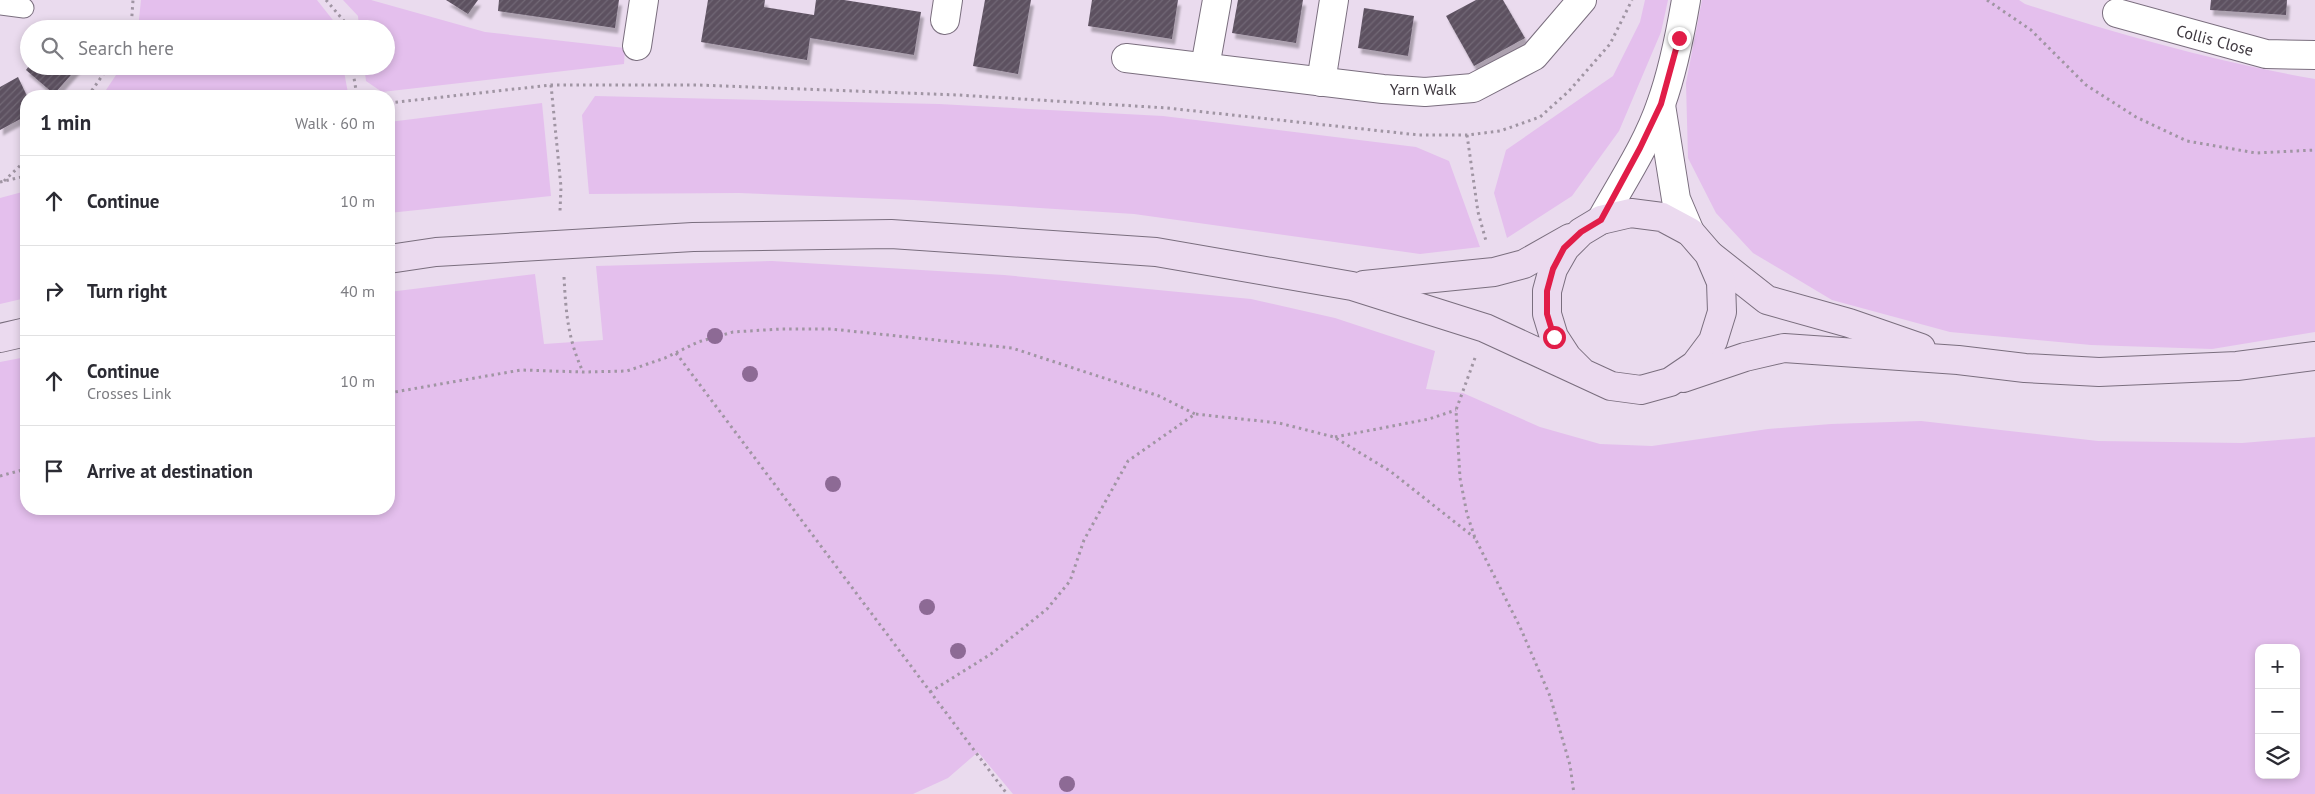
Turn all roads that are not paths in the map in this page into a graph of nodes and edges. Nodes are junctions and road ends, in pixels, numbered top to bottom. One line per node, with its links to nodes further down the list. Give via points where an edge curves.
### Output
1 (644, 0): 9 (street)
2 (1217, 0): 12 (street)
3 (1334, 0): 13 (street)
4 (1582, 0): 13 (street, Yarn Walk, via 1534,56 1473,88 1425,92)
5 (1686, 0): 14 (street)
6 (0, 5): 7 (lane)
7 (24, 8)
8 (2117, 13): 10 (street, Collis Close, via 2266,54)
9 (637, 46)
10 (2315, 55)
11 (1126, 58): 12 (street, Yarn Walk)
12 (1205, 67): 13 (street, Yarn Walk)
13 (1321, 82)
14 (1661, 104): 15 (street, via 1640,148); 16 (street, via 1676,200)
15 (1591, 226): 16 (main road, via 1631,213 1662,217); 19 (main road, via 1524,264 1494,272); 24 (main road, via 1564,248 1553,269 1547,291 1547,314 1554,337 1566,357)
16 (1690, 232): 17 (main road)
17 (1709, 254): 23 (main road, via 1767,300 1849,323); 25 (main road, via 1720,282 1720,319 1713,341 1695,365)
18 (395, 258): 19 (main road, via 436,252 694,237 891,234 1156,252)
19 (1352, 286): 24 (main road, via 1485,328)
20 (20, 333): 21 (main road)
21 (0, 338)
22 (2315, 356): 23 (main road, via 2237,366 2099,372)
23 (1958, 360): 25 (main road, via 1784,348 1745,357)
24 (1583, 373): 25 (main road, via 1611,386 1640,390)
25 (1670, 382)

